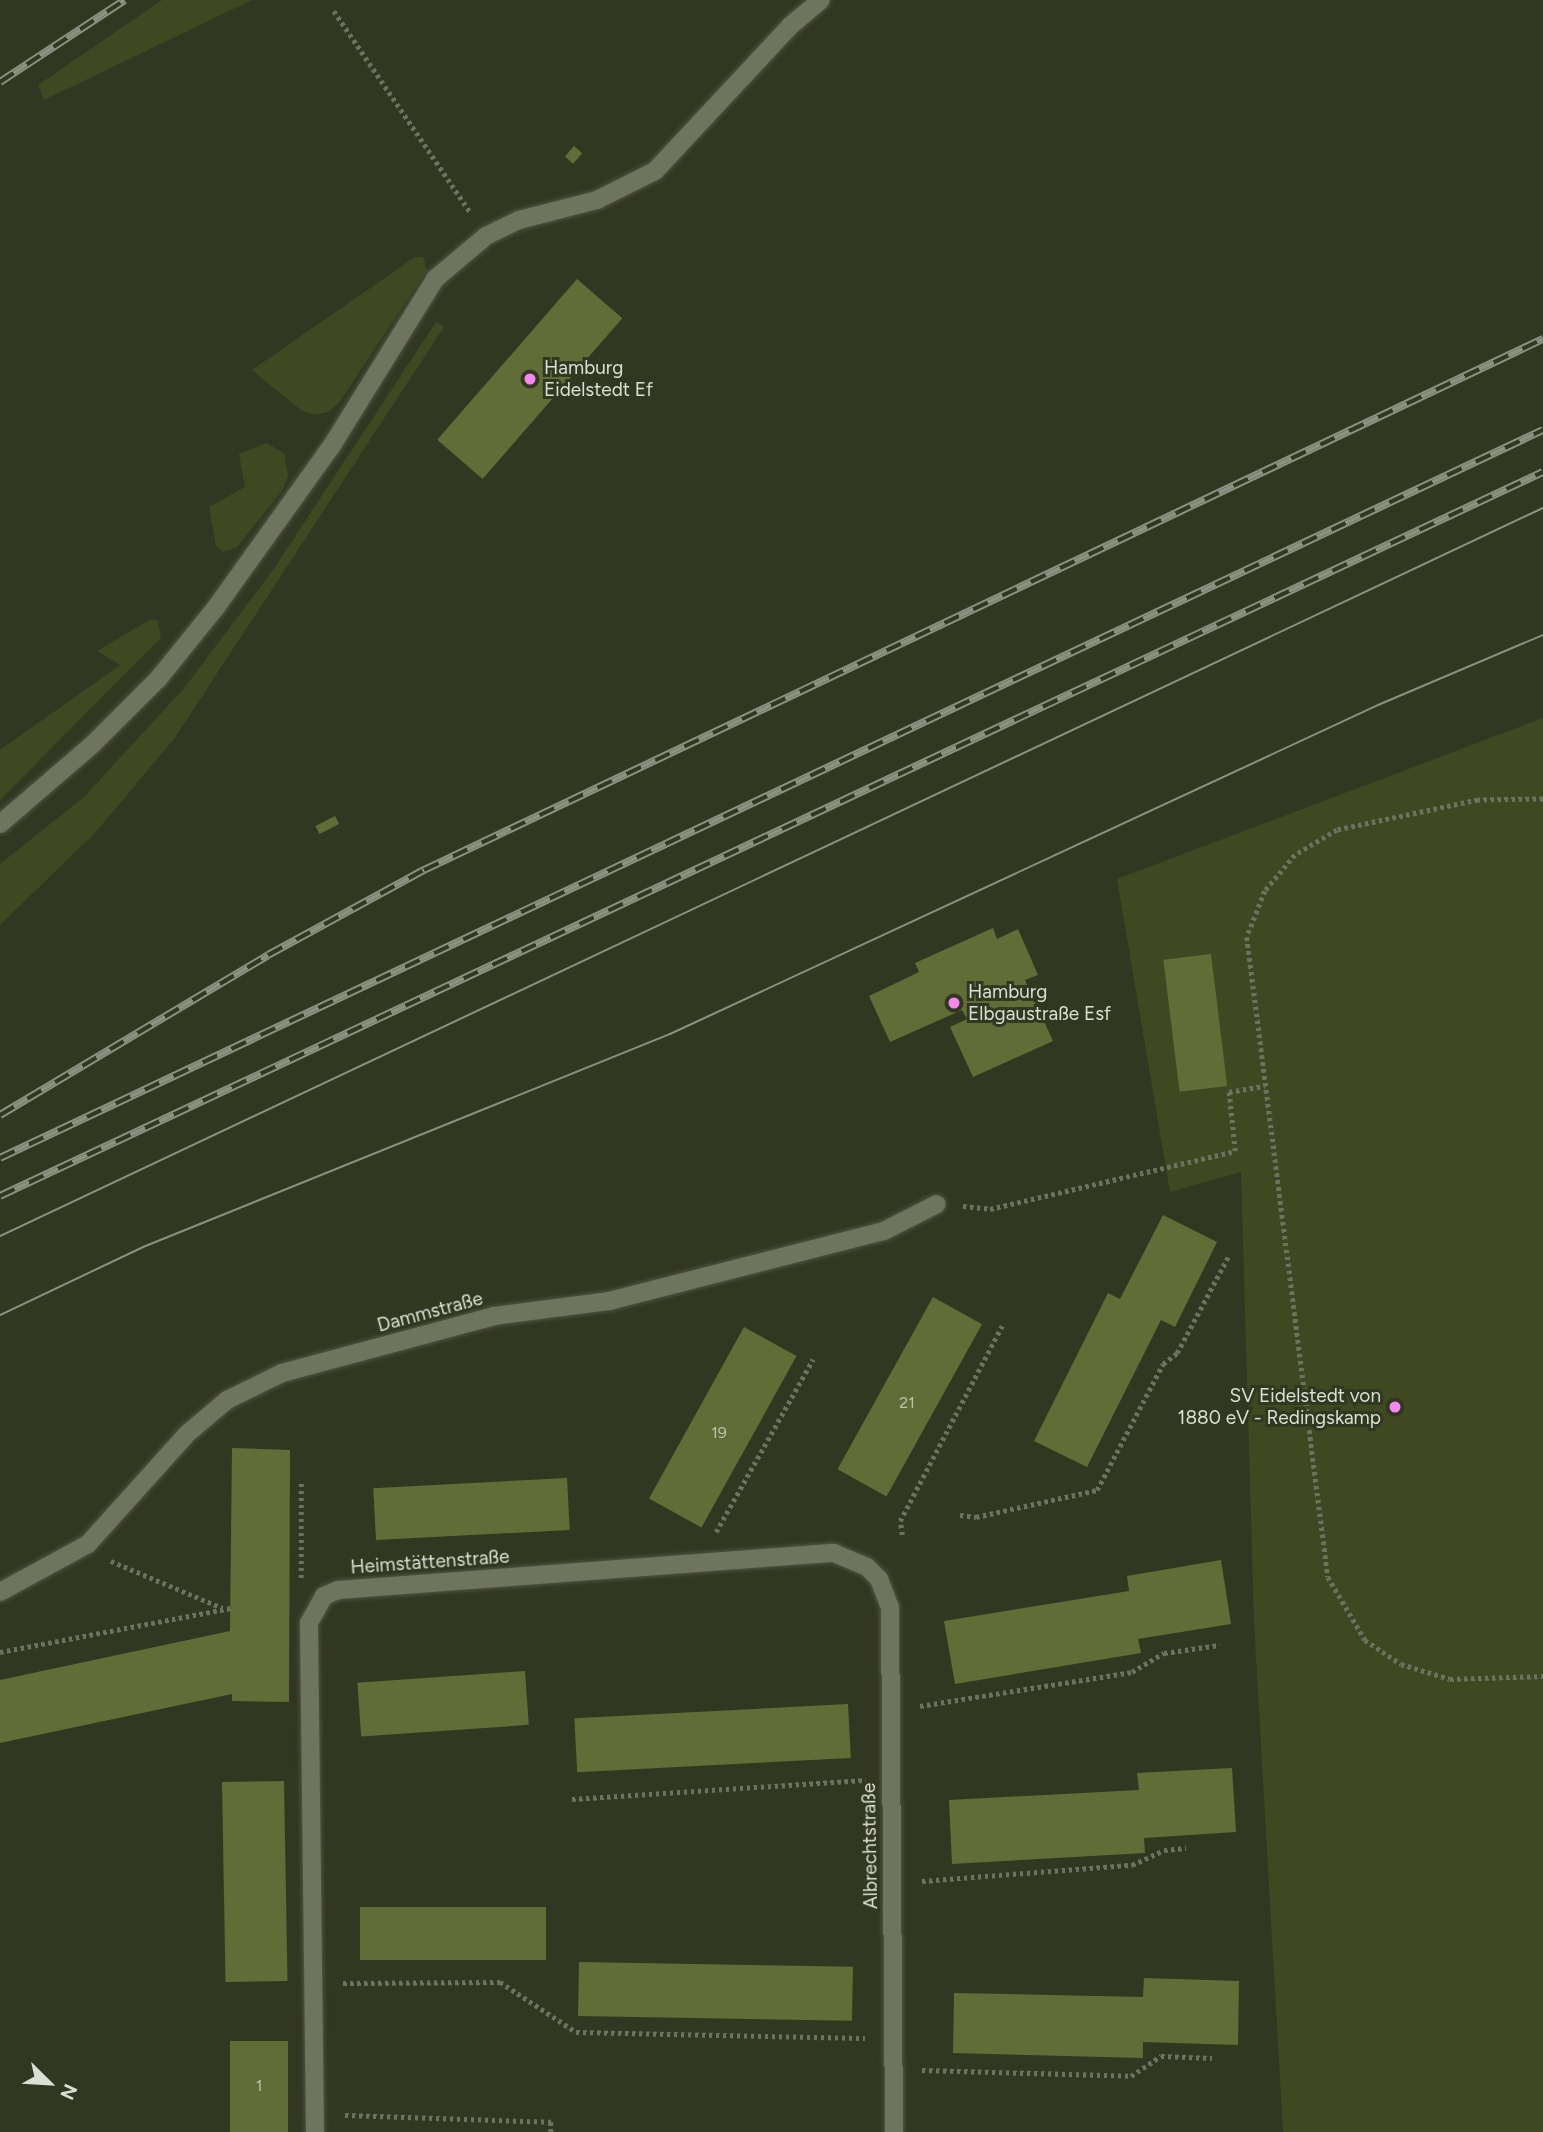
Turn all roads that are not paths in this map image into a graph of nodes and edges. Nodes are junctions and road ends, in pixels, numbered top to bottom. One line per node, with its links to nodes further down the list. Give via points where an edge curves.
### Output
1 (821, 0): 2 (street, via 790,26 655,171 597,200 519,220 486,236 435,279 331,447 217,606 159,678 93,745)
2 (0, 824)
3 (937, 1204): 5 (street, Dammstraße, via 884,1231 609,1301 494,1316 282,1373 227,1400 188,1433 89,1544)
4 (867, 1567): 6 (street, Heimstättenstraße, via 834,1553 338,1590 324,1596 309,1623); 7 (street, Albrechtstraße, via 879,1579 890,1607)
5 (0, 1592)
6 (315, 2132)
7 (894, 2132)

